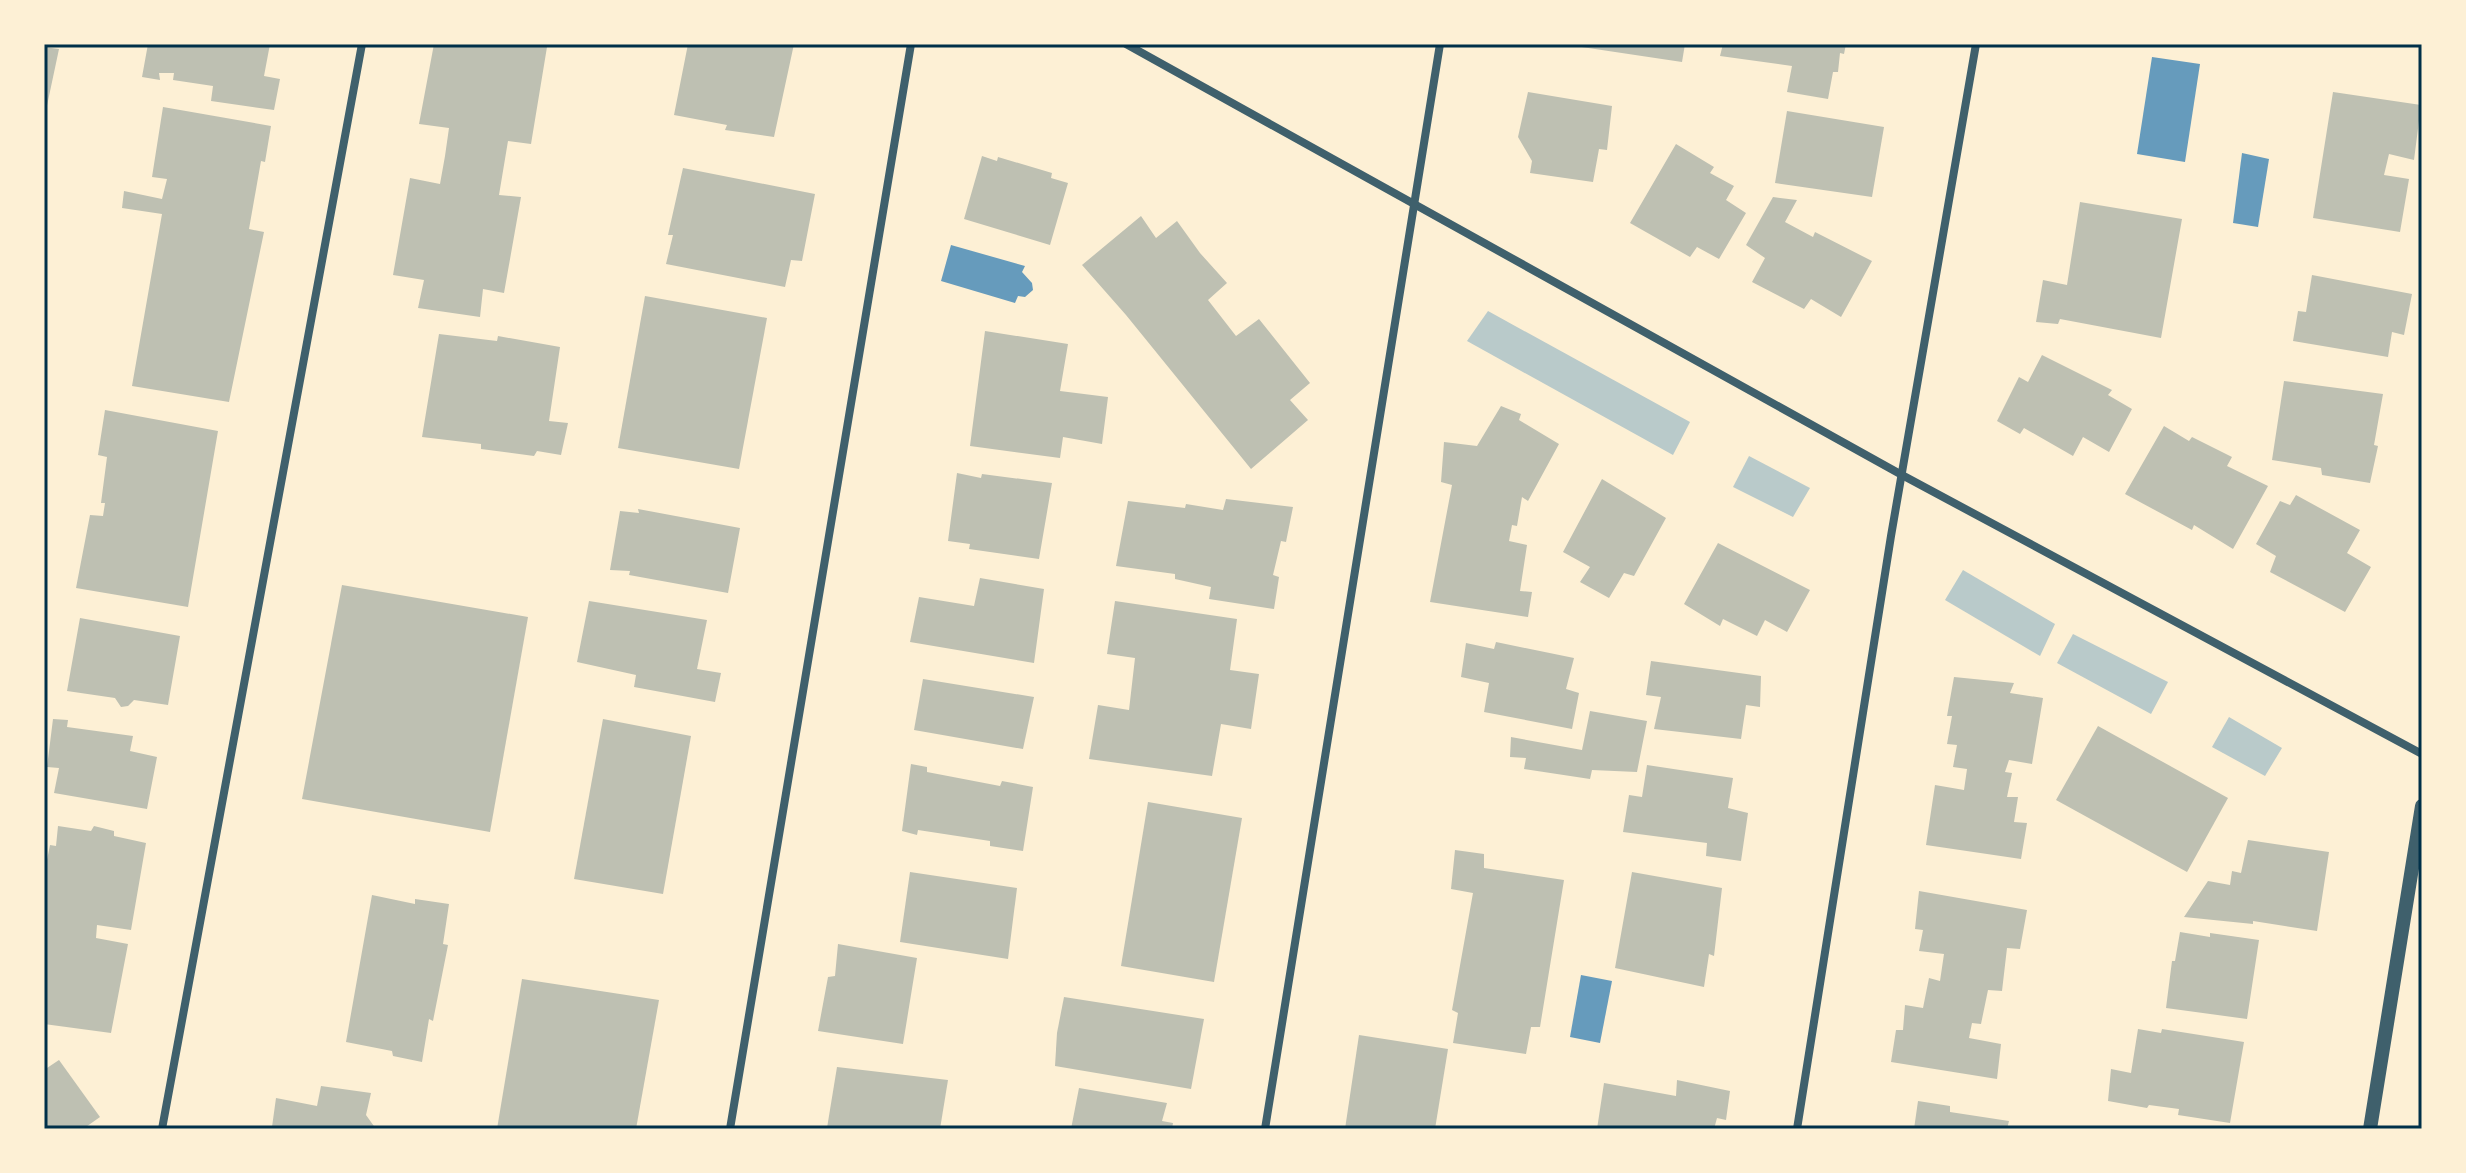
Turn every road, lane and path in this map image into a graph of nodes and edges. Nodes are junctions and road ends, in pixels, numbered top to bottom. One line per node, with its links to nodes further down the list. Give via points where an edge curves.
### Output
1 (362, 44): 10 (street)
2 (911, 44): 11 (street)
3 (1126, 44): 6 (street)
4 (1440, 44): 6 (street)
5 (1976, 44): 7 (street)
6 (1415, 203): 7 (street); 12 (street)
7 (1902, 475): 8 (street); 13 (street)
8 (2422, 754)
9 (2422, 806): 14 (street)
10 (162, 1129)
11 (730, 1129)
12 (1265, 1129)
13 (1797, 1129)
14 (2370, 1129)

